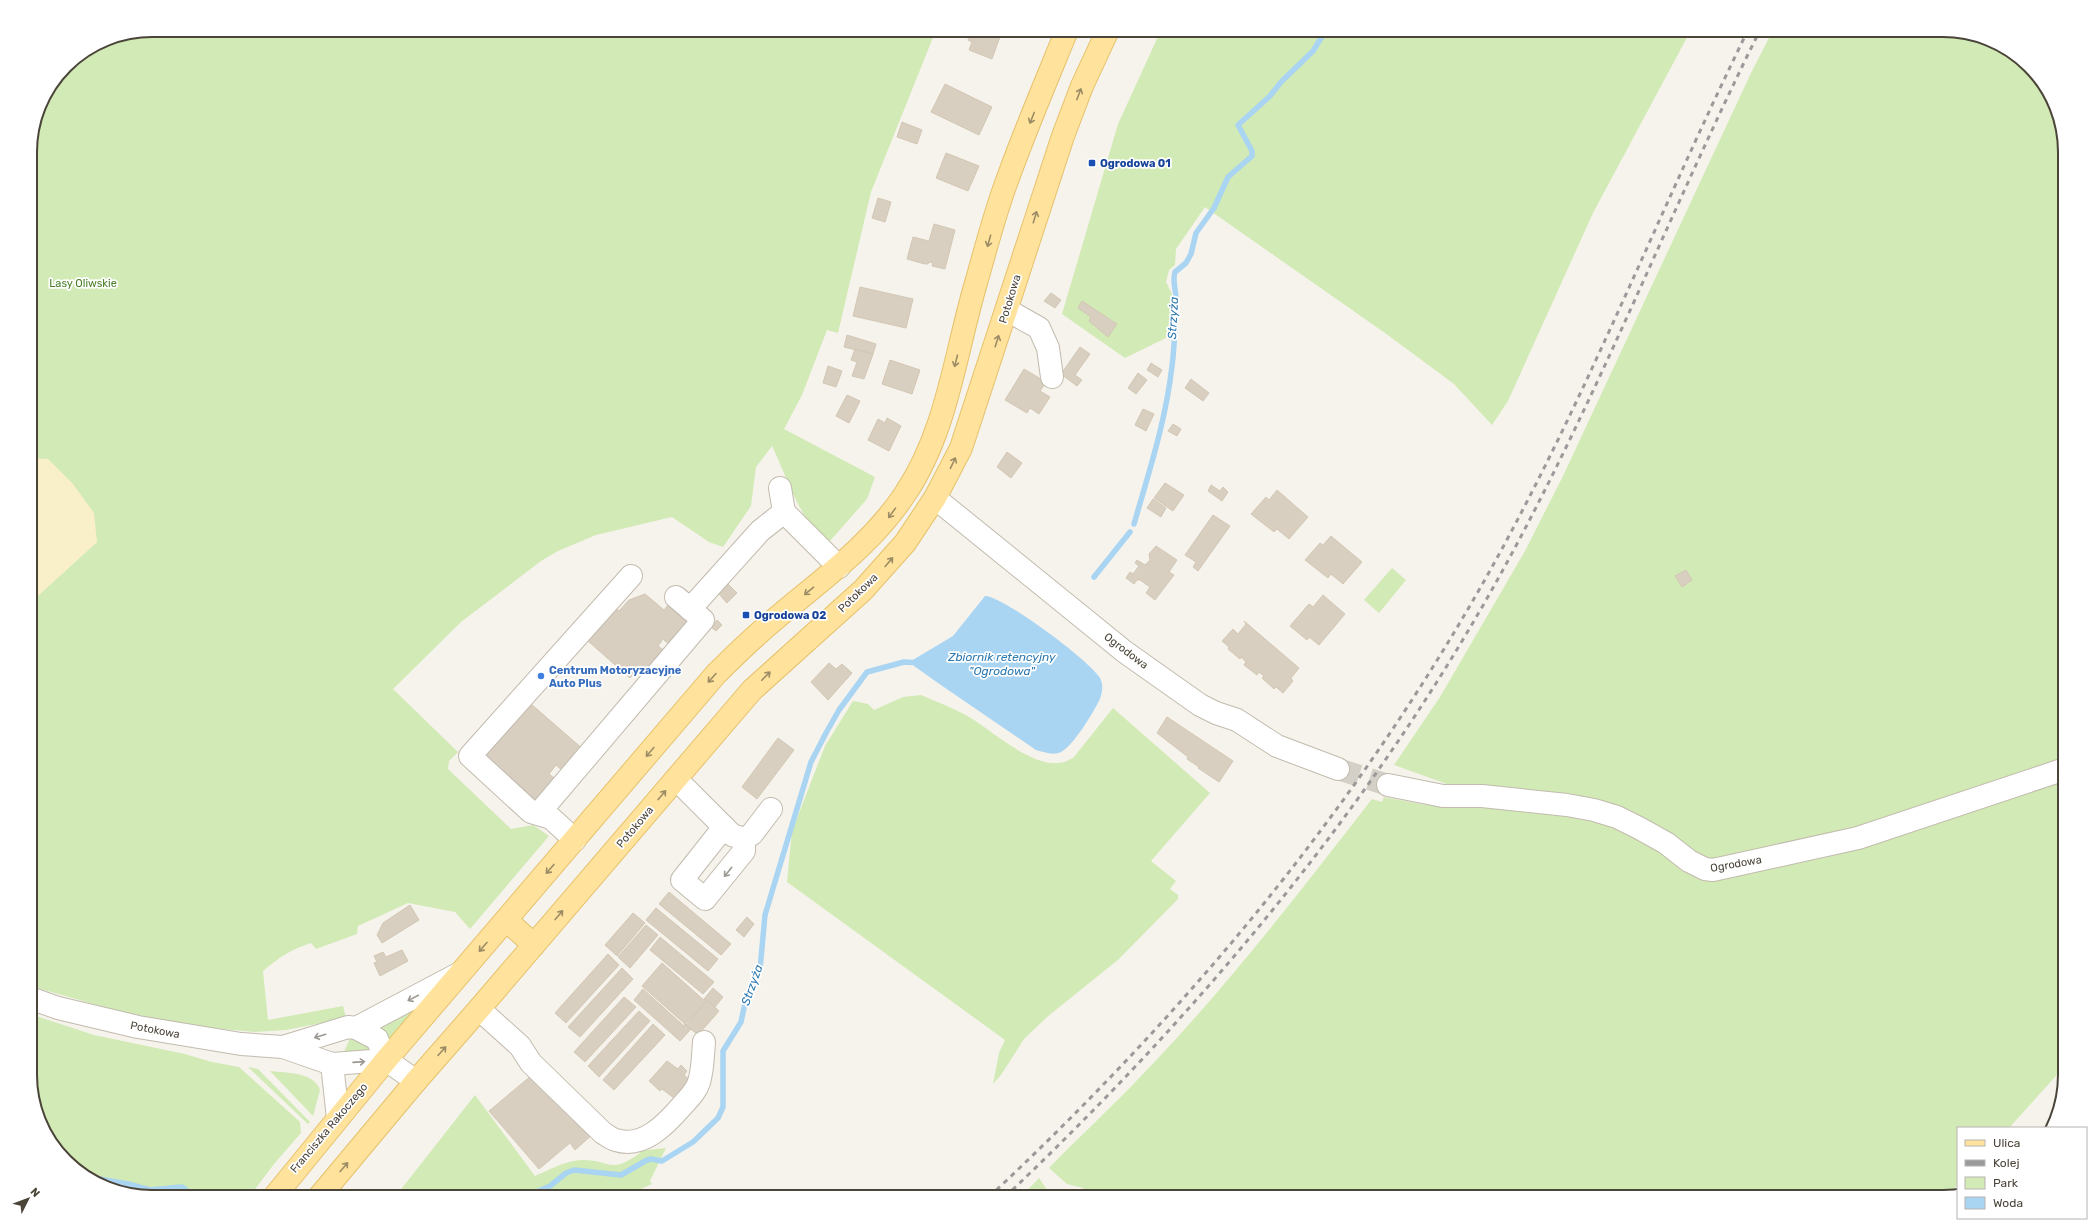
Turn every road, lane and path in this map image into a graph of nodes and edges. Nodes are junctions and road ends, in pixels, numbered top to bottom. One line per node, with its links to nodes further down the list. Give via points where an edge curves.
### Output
1 (1064, 37): 8 (main road, Potokowa, one-way to 8, via 1008,179 972,296 936,433 914,481 888,518 869,540)
2 (1105, 37): 3 (main road, Potokowa, one-way to 2, via 1063,136)
3 (1006, 310): 4 (street, via 1039,328 1048,348); 6 (main road, Potokowa, one-way to 3, via 961,448)
4 (1052, 378)
5 (780, 488): 7 (street)
6 (935, 498): 10 (main road, Potokowa, one-way to 6, via 905,543); 11 (street, Ogrodowa, via 1125,652 1200,705 1237,720 1277,746)
7 (784, 512): 8 (street); 16 (street, via 683,603 703,620)
8 (839, 567): 10 (main road); 19 (main road, Potokowa, one-way to 19, via 760,632 716,674)
9 (631, 576): 16 (street, via 470,756 531,812)
10 (863, 590): 13 (main road, Potokowa, one-way to 10, via 766,677)
11 (1338, 769)
12 (2058, 771): 14 (street, Ogrodowa, via 1858,838 1713,870 1689,861 1666,843 1633,825 1594,810 1482,796 1443,796)
13 (676, 779): 17 (street); 21 (main road, Potokowa, one-way to 13)
14 (1388, 785)
15 (771, 810): 18 (street, via 752,834)
16 (539, 813): 19 (street, via 551,818)
17 (724, 827): 18 (street, via 732,835); 18 (street, one-way to 17, via 744,851 705,899 682,880)
18 (744, 839)
19 (575, 840): 20 (main road, Potokowa, one-way to 20)
20 (506, 920): 21 (main road); 22 (main road, Potokowa, one-way to 22)
21 (534, 945): 24 (main road, Potokowa)
22 (460, 973): 25 (street, Potokowa, one-way to 25); 28 (main road, Potokowa)
23 (37, 1000): 27 (street, Potokowa, via 138,1027 234,1043)
24 (479, 1009): 26 (street, via 520,1046 531,1063 603,1133 616,1141 646,1138 668,1122 694,1092 699,1082); 30 (main road, Potokowa, one-way to 24)
25 (356, 1028): 27 (street, Potokowa, one-way to 27, via 348,1027); 28 (street, via 376,1039)
26 (704, 1042)
27 (283, 1047): 29 (street, Potokowa)
28 (386, 1060): 29 (street, Potokowa, one-way to 28); 30 (street); 31 (main road, Franciszka Rakoczego)
29 (332, 1064): 31 (street)
30 (416, 1081): 33 (main road, one-way to 30)
31 (338, 1118): 32 (main road, Franciszka Rakoczego)
32 (280, 1190)
33 (325, 1190)

